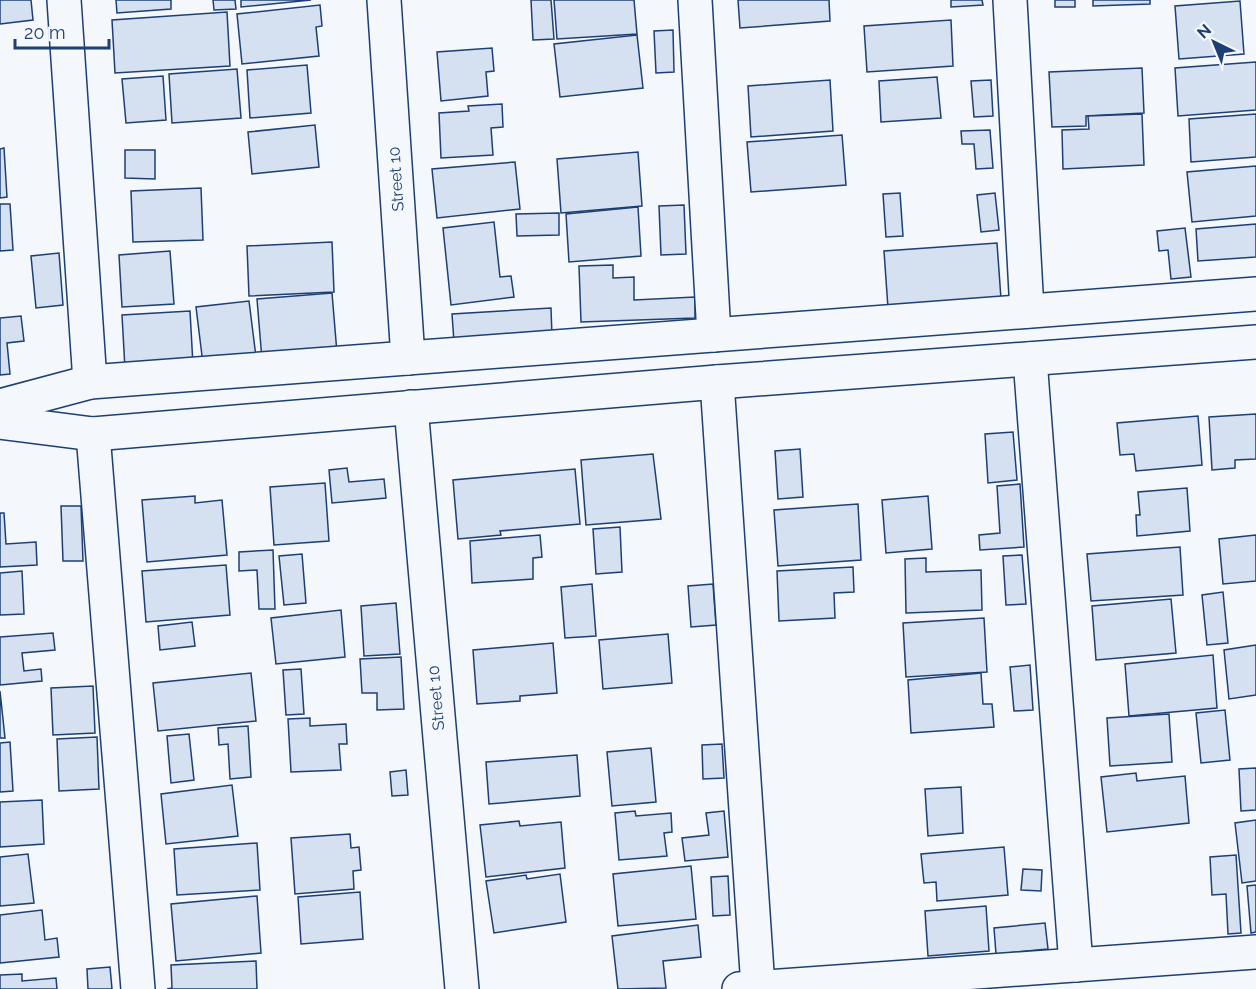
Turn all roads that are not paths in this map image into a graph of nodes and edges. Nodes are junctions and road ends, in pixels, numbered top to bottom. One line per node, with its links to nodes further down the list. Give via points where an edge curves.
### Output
1 (64, 0): 11 (street)
2 (384, 0): 9 (street, Street 10)
3 (695, 0): 7 (street)
4 (1010, 0): 6 (street)
5 (1256, 294): 6 (street)
6 (1027, 311): 7 (street)
7 (714, 335): 9 (street)
8 (1256, 342): 10 (street)
9 (408, 358): 11 (street)
10 (1030, 359): 12 (street); 18 (street)
11 (90, 382): 13 (street)
12 (717, 382): 14 (street); 19 (street)
13 (0, 406)
14 (411, 407): 16 (street); 21 (street, Street 10)
15 (0, 422): 16 (street)
16 (93, 434): 20 (street)
17 (1256, 952): 18 (street)
18 (1076, 965): 19 (street)
19 (749, 988)
20 (138, 989)
21 (462, 989)

